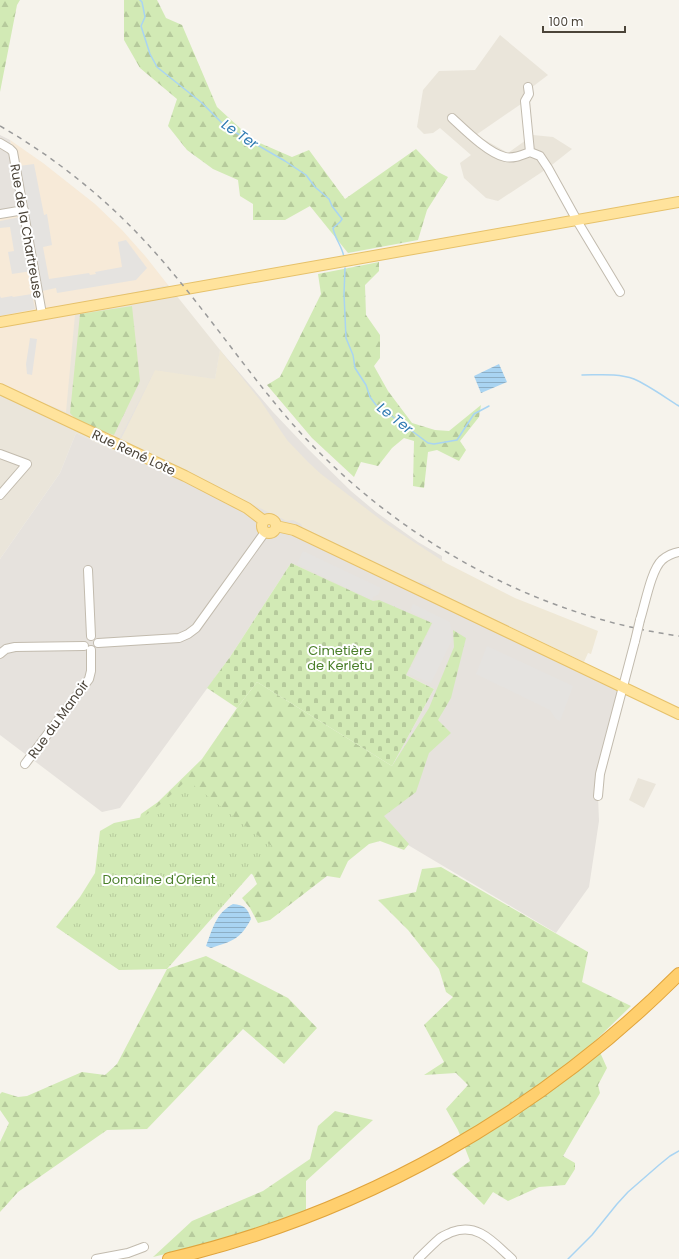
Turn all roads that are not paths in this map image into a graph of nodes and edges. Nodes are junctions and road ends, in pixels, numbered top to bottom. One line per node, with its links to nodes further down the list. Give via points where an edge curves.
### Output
1 (528, 87): 4 (street, via 529,94 524,101)
2 (452, 118): 4 (street, via 484,146 505,157 516,157)
3 (0, 142): 6 (street, Rue de la Chartreuse, via 13,152)
4 (530, 152): 8 (street, via 540,156)
5 (679, 202): 8 (main road)
6 (24, 210): 7 (street); 10 (street, Rue de la Chartreuse)
7 (0, 214)
8 (577, 220): 9 (street); 10 (main road)
9 (620, 292)
10 (42, 314): 11 (main road)
11 (0, 322)
12 (0, 389): 15 (main road, Rue René Lote, via 192,479 247,508)
13 (0, 454): 14 (street, via 27,464)
14 (0, 495)
15 (264, 520): 16 (main road, via 272,519); 17 (main road, via 262,528)
16 (276, 526): 17 (main road, via 271,532); 24 (main road, via 294,530)
17 (265, 532): 21 (street, via 196,628 188,634 179,638)
18 (679, 552): 24 (street, bridge, via 661,561 654,573)
19 (88, 570): 20 (street)
20 (91, 636): 21 (street); 22 (street, via 85,639)
21 (98, 643): 22 (street, via 95,649)
22 (88, 648): 23 (street, via 15,647); 26 (street, Rue du Manoir, via 91,671 89,679)
23 (0, 654)
24 (624, 688): 25 (main road); 27 (street, via 600,774)
25 (679, 714)
26 (25, 764)
27 (598, 796)
28 (679, 974): 32 (highway, via 620,1030 569,1071 519,1107 447,1151 376,1187 303,1219 230,1243)
29 (679, 986): 33 (highway, via 619,1041 567,1082 530,1109 458,1154 399,1186 336,1214 269,1239)
30 (144, 1247): 31 (street)
31 (96, 1259)
32 (169, 1259)
33 (203, 1259)
34 (418, 1259): 35 (street, via 442,1236 459,1229 471,1229 491,1240)
35 (512, 1259)

